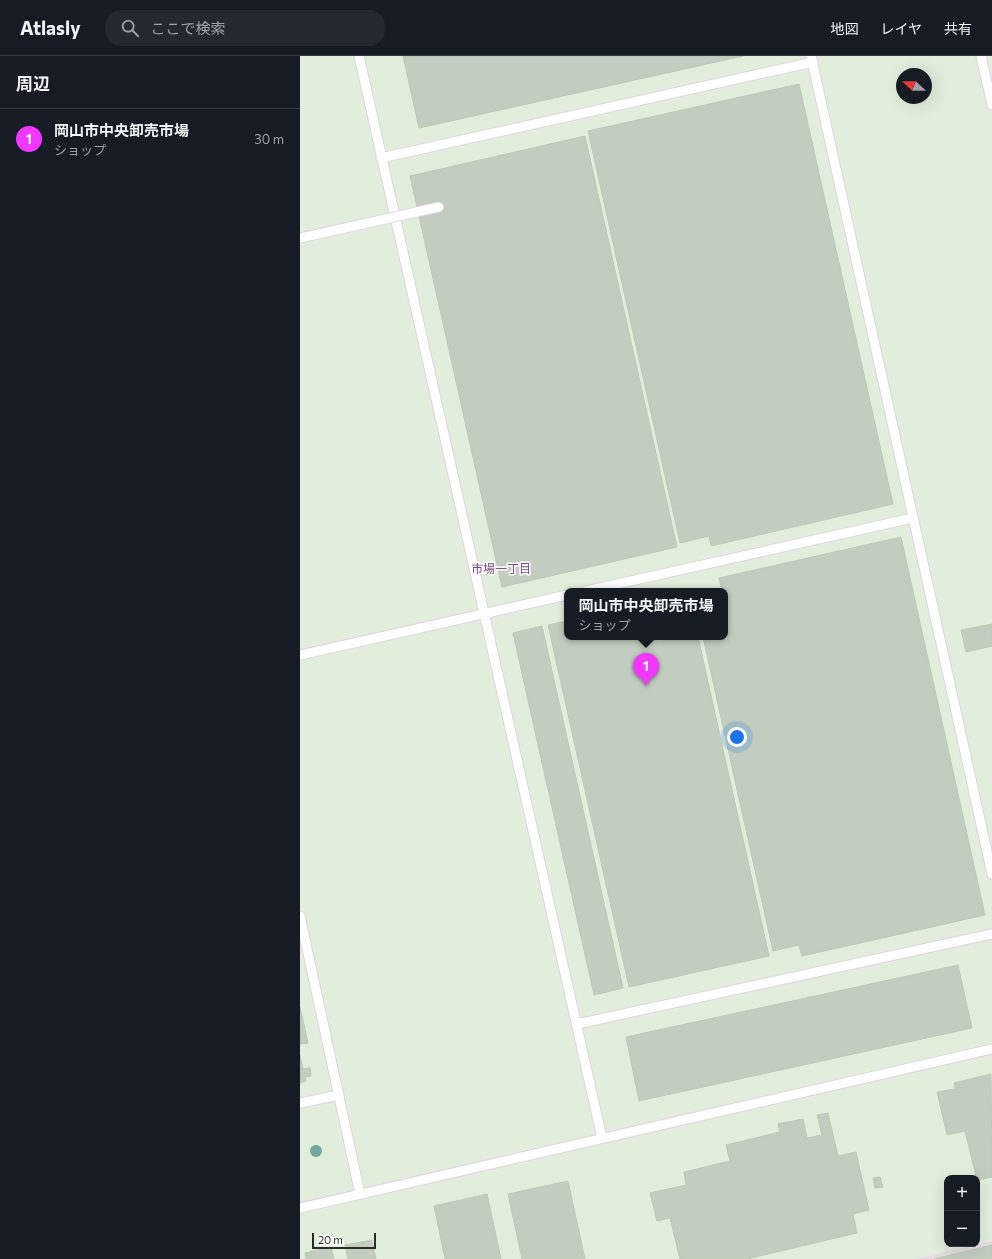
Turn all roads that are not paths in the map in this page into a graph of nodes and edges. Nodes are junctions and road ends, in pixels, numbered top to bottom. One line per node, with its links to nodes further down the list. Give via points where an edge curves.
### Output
1 (359, 56): 5 (lane)
2 (981, 56): 4 (lane)
3 (812, 59): 5 (lane); 8 (lane)
4 (992, 105)
5 (382, 158): 11 (lane)
6 (439, 207): 7 (lane, bridge)
7 (300, 238)
8 (913, 518): 9 (lane); 13 (lane)
9 (599, 588)
10 (564, 596): 11 (lane)
11 (484, 614): 12 (lane); 16 (lane)
12 (300, 655)
13 (992, 874)
14 (300, 916): 18 (lane)
15 (992, 934): 16 (lane)
16 (577, 1024): 20 (lane)
17 (992, 1049): 20 (lane)
18 (339, 1095): 19 (lane); 21 (lane)
19 (300, 1103)
20 (602, 1138): 21 (lane)
21 (360, 1194): 22 (lane)
22 (300, 1208)

